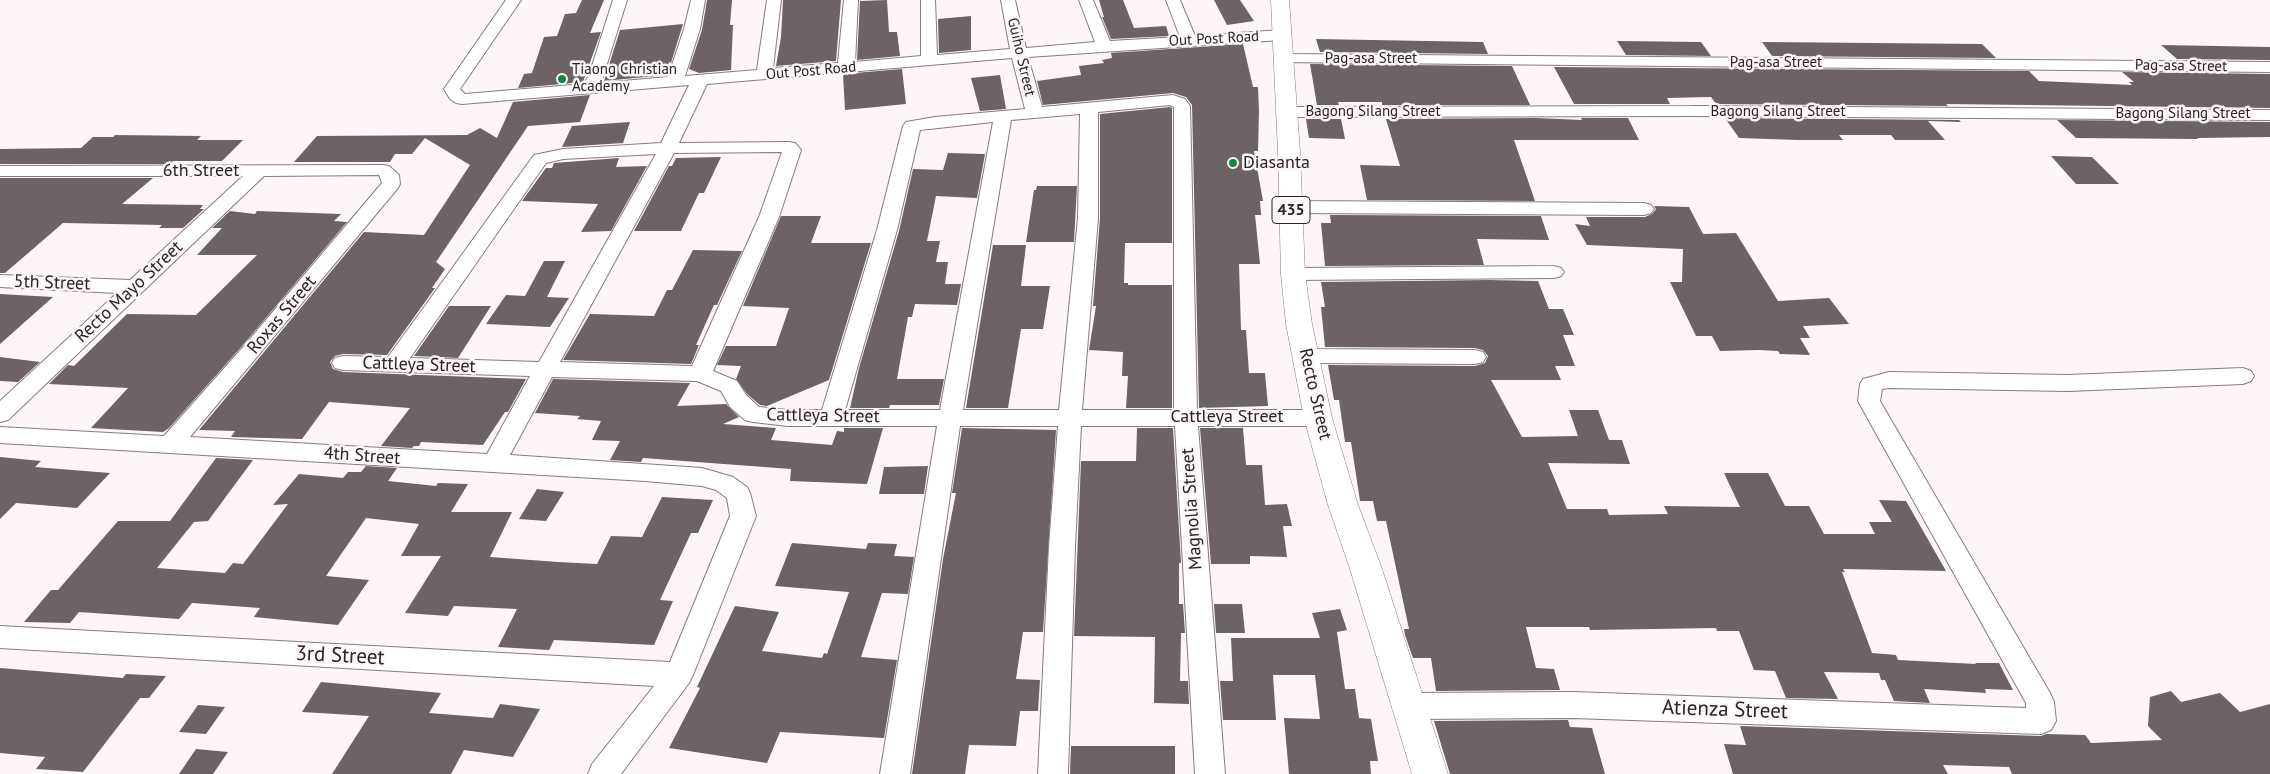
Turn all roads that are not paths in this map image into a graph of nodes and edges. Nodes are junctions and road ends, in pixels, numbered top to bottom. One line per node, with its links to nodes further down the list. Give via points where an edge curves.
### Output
1 (514, 0): 22 (street, Out Post Road, via 452,89 456,95 462,99)
2 (620, 0): 22 (street)
3 (698, 0): 21 (street)
4 (774, 0): 19 (street)
5 (851, 0): 18 (street)
6 (928, 0): 16 (street)
7 (1008, 0): 14 (street, Guiho Street)
8 (1086, 0): 13 (street)
9 (1172, 0): 12 (street)
10 (1280, 0): 11 (main road, Recto Street / 435)
11 (1281, 35): 12 (street, Out Post Road); 15 (main road, Recto Street / 435)
12 (1189, 40): 13 (street, Out Post Road)
13 (1104, 46): 14 (street, Out Post Road)
14 (1019, 54): 16 (street, Out Post Road); 25 (street, Guiho Street)
15 (1282, 59): 17 (street, Pag-asa Street); 24 (main road, Recto Street / 435)
16 (929, 62): 18 (street, Out Post Road)
17 (2270, 67)
18 (846, 68): 19 (street, Out Post Road)
19 (764, 75): 20 (street, Out Post Road)
20 (700, 80): 21 (street, Out Post Road); 28 (street)
21 (675, 82): 22 (street, Out Post Road)
22 (590, 88)
23 (1089, 108): 25 (street); 48 (street, via 1088,218); 49 (street, Magnolia Street, via 1173,100 1182,106)
24 (1286, 112): 26 (street, Bagong Silang Street); 32 (main road, Recto Street / 435)
25 (1035, 113): 27 (street)
26 (2270, 115)
27 (1003, 116): 46 (street, via 912,126 887,230); 47 (street)
28 (668, 148): 41 (street, via 563,154 540,159); 42 (street); 43 (street, via 784,145 792,150 769,217)
29 (0, 171): 30 (street, 6th Street)
30 (259, 171): 31 (street, 6th Street, via 383,170 390,174); 37 (street, Recto Mayo Street)
31 (391, 184): 52 (street, Roxas Street)
32 (1290, 207): 33 (street); 35 (main road, Recto Street / 435)
33 (1644, 209)
34 (1554, 272): 35 (street)
35 (1293, 274): 38 (main road, Recto Street / 435)
36 (0, 281): 37 (street, 5th Street)
37 (134, 287): 45 (street, Recto Mayo Street)
38 (1306, 356): 39 (street); 50 (main road, Recto Street / 435)
39 (1475, 357)
40 (343, 363): 41 (street, Cattleya Street)
41 (394, 364): 42 (street, Cattleya Street)
42 (545, 368): 43 (street, Cattleya Street); 53 (street)
43 (700, 374): 46 (street, Cattleya Street, via 728,386 738,401 753,414 788,418)
44 (2243, 376): 56 (street, Atienza Street, via 2068,383 1889,380 1871,384 1869,401 2040,702 2041,721 1573,705)
45 (0, 414)
46 (831, 417): 47 (street, Cattleya Street)
47 (950, 417): 48 (street, Cattleya Street); 58 (street)
48 (1070, 417): 49 (street, Cattleya Street); 59 (street)
49 (1186, 417): 50 (street, Cattleya Street); 60 (street, Magnolia Street)
50 (1318, 418): 56 (main road, Recto Street / 435)
51 (0, 436): 52 (street, 4th Street)
52 (170, 445): 53 (street, 4th Street)
53 (493, 464): 55 (street, 4th Street, via 702,477 724,484 738,494 743,516)
54 (0, 637): 55 (street, 3rd Street)
55 (679, 675): 57 (street)
56 (1409, 706): 61 (main road, Recto Street / 435)
57 (603, 774)
58 (895, 774)
59 (1053, 774)
60 (1210, 774)
61 (1430, 774)

